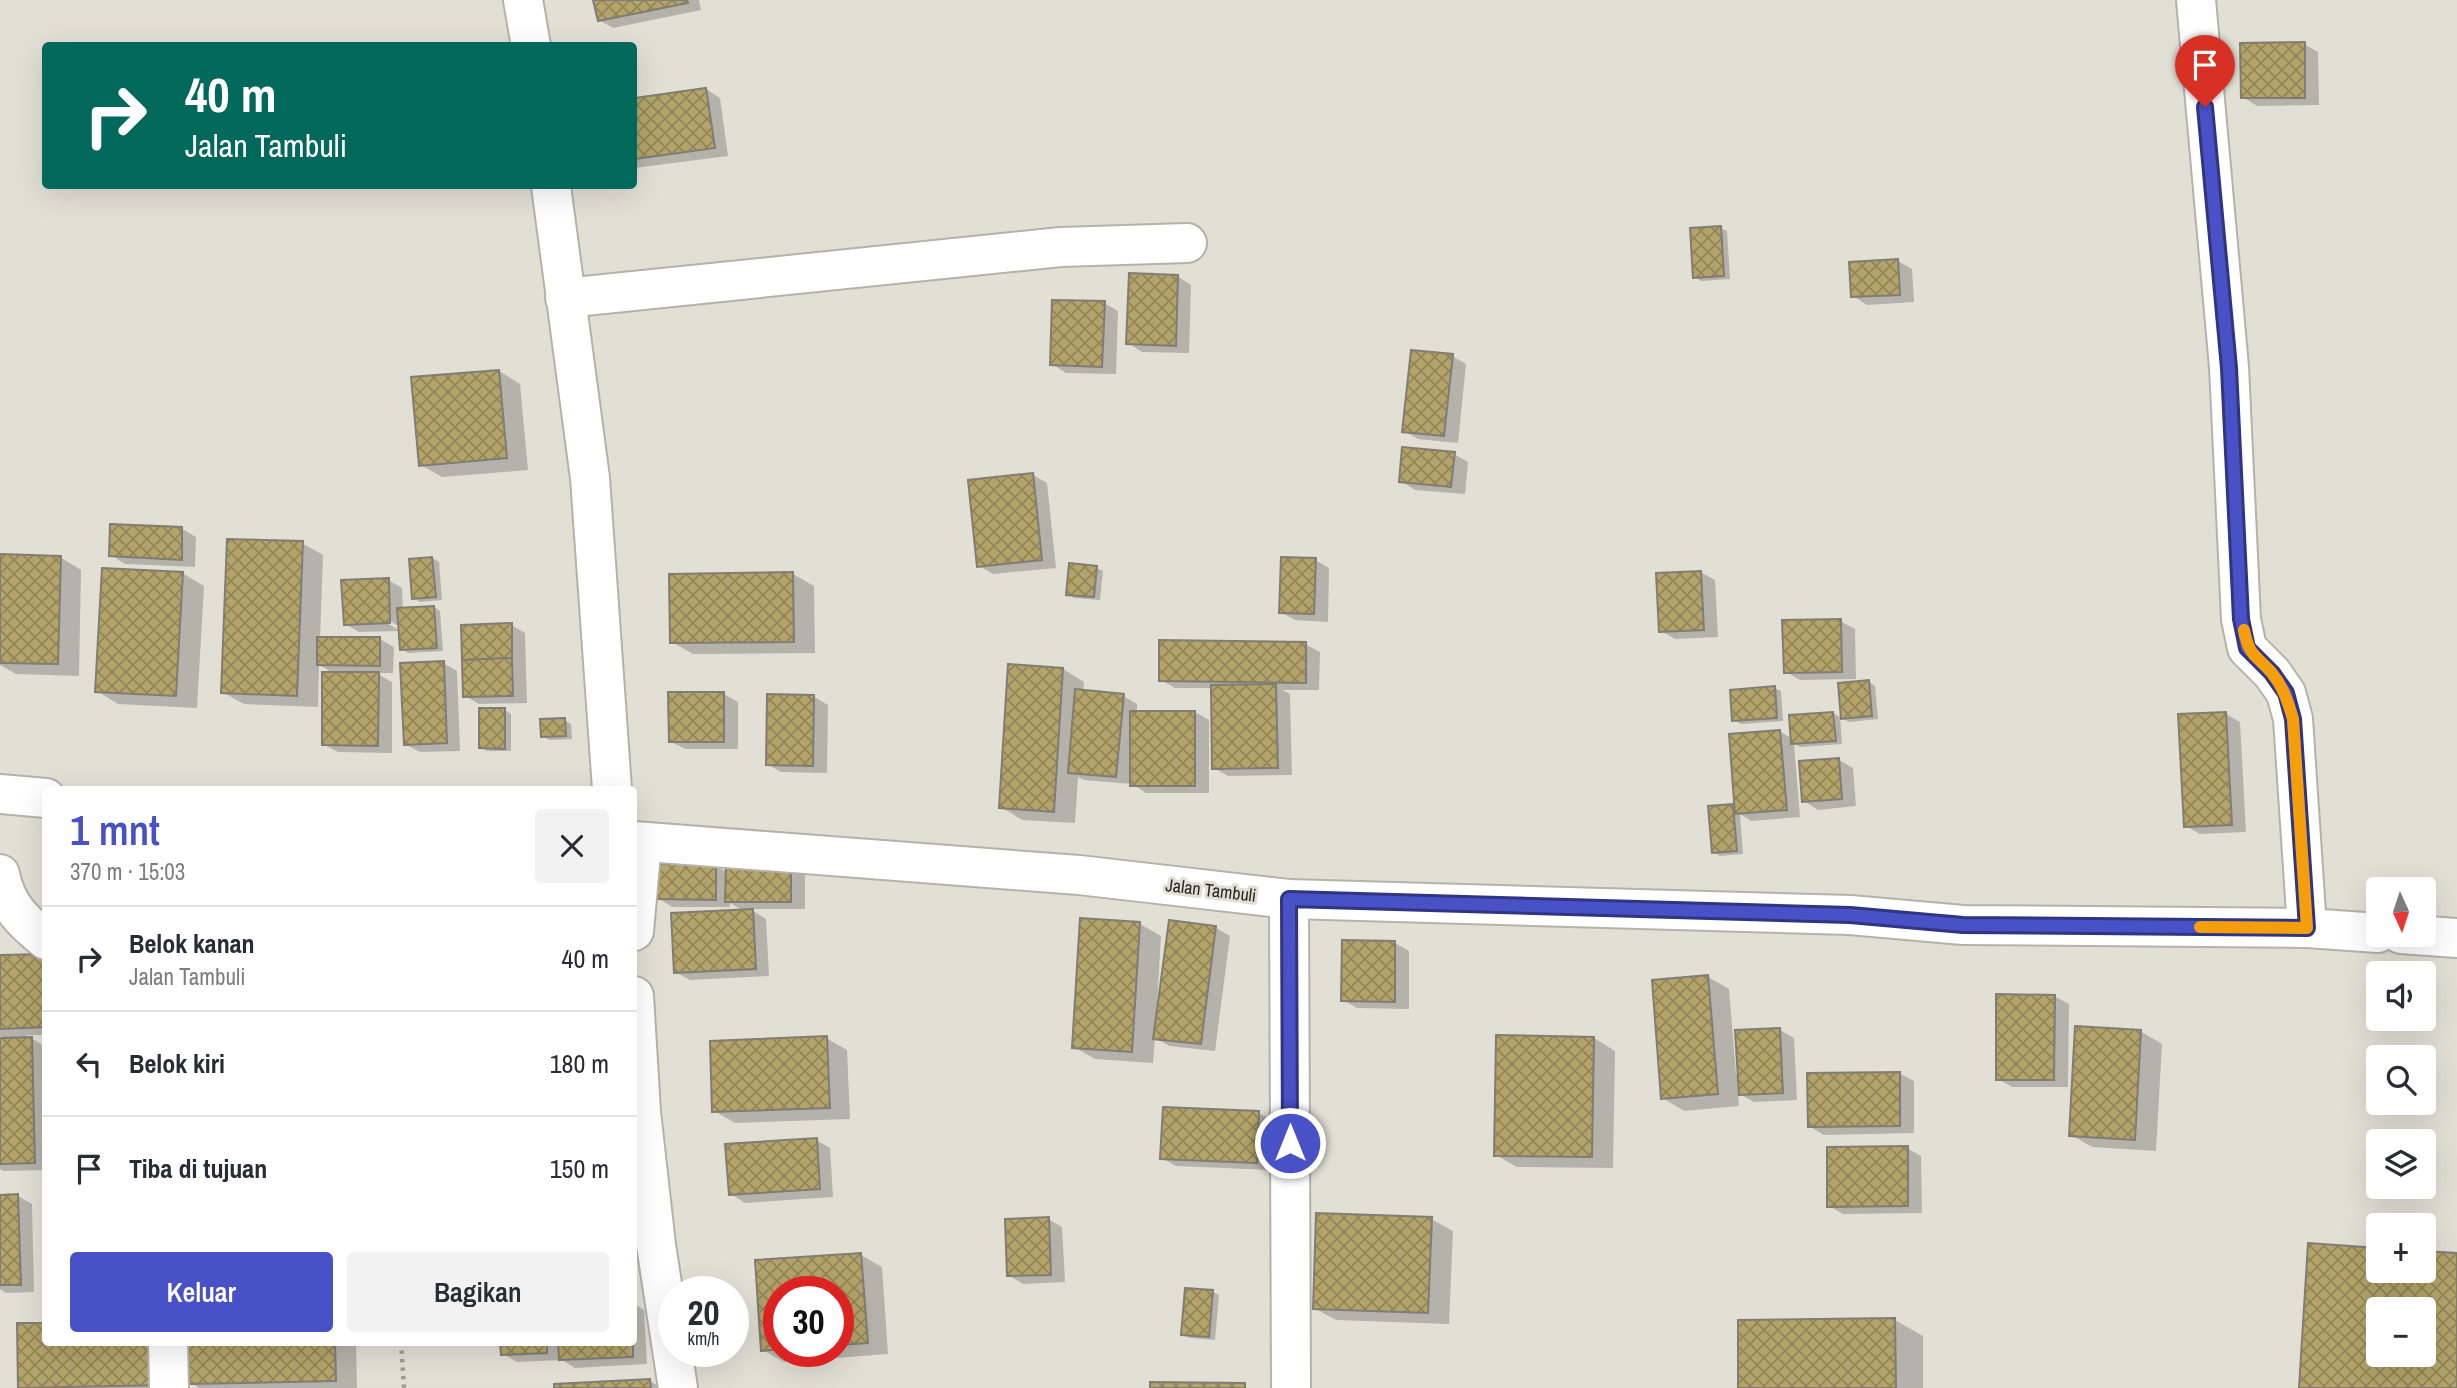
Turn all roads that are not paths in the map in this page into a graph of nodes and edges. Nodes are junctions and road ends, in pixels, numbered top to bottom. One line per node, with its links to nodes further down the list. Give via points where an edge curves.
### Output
1 (523, 0): 3 (street)
2 (2196, 0): 14 (street, via 2229,368 2241,619 2247,648 2286,693 2293,719)
3 (530, 42)
4 (551, 189): 6 (street)
5 (1188, 243): 6 (street, via 1061,247)
6 (565, 298): 7 (street, via 590,478)
7 (612, 786)
8 (0, 794): 9 (street)
9 (42, 797)
10 (638, 841): 11 (street); 13 (street, Jalan Tambuli, via 1079,875)
11 (637, 864)
12 (0, 874): 16 (street, via 10,905)
13 (1289, 899): 14 (street, Jalan Tambuli, via 1850,915 1963,925); 23 (street)
14 (2307, 928): 15 (street, Jalan Tambuli)
15 (2366, 932)
16 (42, 937)
17 (2436, 937): 18 (street)
18 (2457, 939)
19 (637, 1054): 22 (street, via 656,1245)
20 (169, 1346): 21 (street)
21 (169, 1388)
22 (678, 1388)
23 (1291, 1388)

